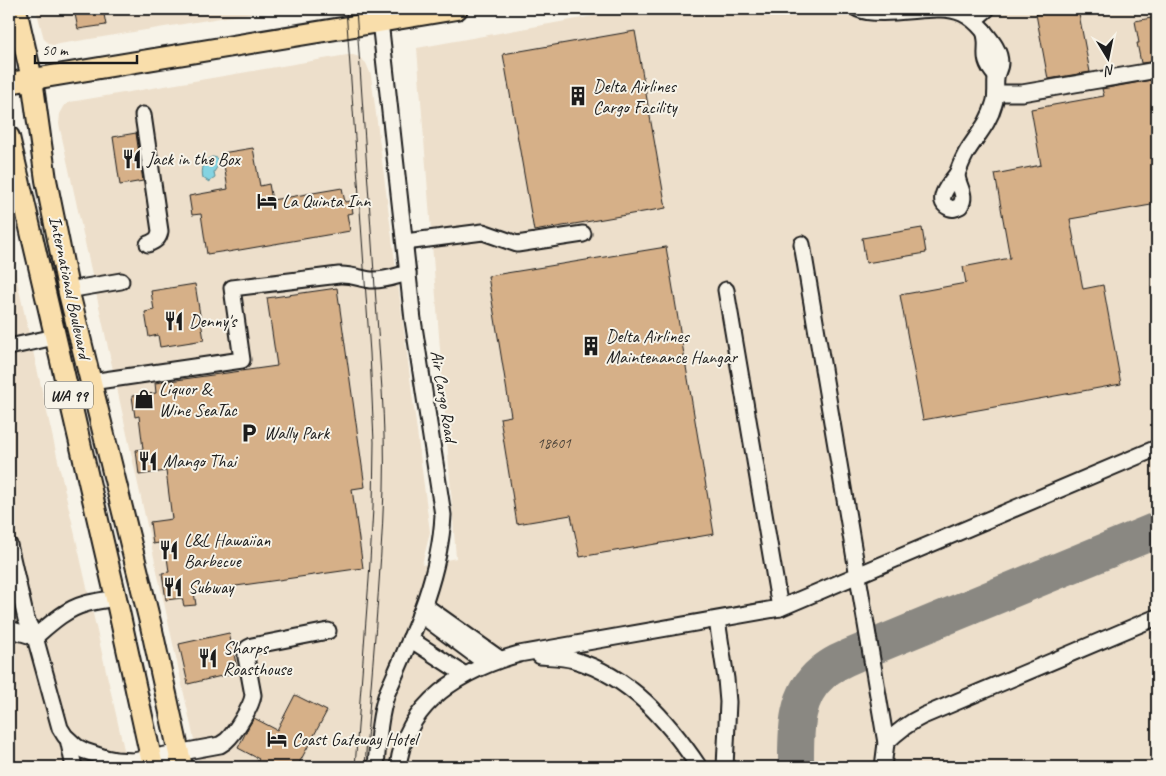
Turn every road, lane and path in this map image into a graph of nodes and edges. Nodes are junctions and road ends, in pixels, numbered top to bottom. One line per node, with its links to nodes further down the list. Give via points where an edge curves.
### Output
1 (16, 9): 8 (main road, International Boulevard / WA 99)
2 (457, 9): 5 (main road)
3 (858, 9): 6 (street, via 880,12 948,9 962,13)
4 (987, 9): 6 (street)
5 (380, 13): 8 (main road); 15 (street, Air Cargo Road)
6 (979, 26): 10 (street, via 998,52 1000,65)
7 (1157, 70): 10 (street, via 1022,93)
8 (32, 79): 9 (main road); 20 (main road, International Boulevard / WA 99, via 46,180)
9 (9, 83)
10 (996, 93): 13 (street, via 987,123)
11 (143, 115): 16 (street, via 160,232 155,241)
12 (9, 137): 22 (main road, International Boulevard / WA 99)
13 (956, 174)
14 (583, 234): 15 (street, via 517,244 483,232)
15 (405, 242): 18 (street, Air Cargo Road)
16 (148, 244)
17 (802, 244): 27 (street)
18 (408, 273): 24 (street, via 378,280 347,274 232,288 242,360); 30 (street, Air Cargo Road, via 443,515 439,549)
19 (120, 281): 20 (street)
20 (68, 290): 24 (main road, International Boulevard / WA 99)
21 (726, 290): 29 (street)
22 (56, 337): 23 (street); 28 (main road, International Boulevard / WA 99)
23 (9, 347)
24 (91, 382): 41 (main road, International Boulevard / WA 99)
25 (1157, 448): 27 (street)
26 (9, 545): 35 (street, via 26,619)
27 (857, 575): 29 (street); 40 (street)
28 (116, 598): 35 (street, via 85,603 65,613); 42 (main road, International Boulevard / WA 99)
29 (780, 608): 32 (street)
30 (422, 610): 36 (street, Air Cargo Road); 37 (street)
31 (1157, 617): 40 (street, via 910,722)
32 (717, 620): 37 (street, via 537,650); 47 (street, via 728,702)
33 (9, 629): 35 (street)
34 (328, 631): 41 (street, via 248,648 246,657 254,695 252,702 226,741)
35 (35, 637): 39 (street, via 55,713)
36 (410, 639): 38 (street); 43 (street, Air Cargo Road, via 382,707)
37 (498, 660): 38 (street); 46 (street, via 537,655 556,657 574,660 612,676 634,691 664,720)
38 (465, 675): 45 (street, via 434,697 414,721)
39 (68, 739): 42 (street, via 77,747 106,758); 44 (street)
40 (886, 743): 48 (street)
41 (180, 760): 42 (street)
42 (152, 762)
43 (376, 763)
44 (74, 767)
45 (398, 767)
46 (699, 767)
47 (725, 767)
48 (882, 767)

